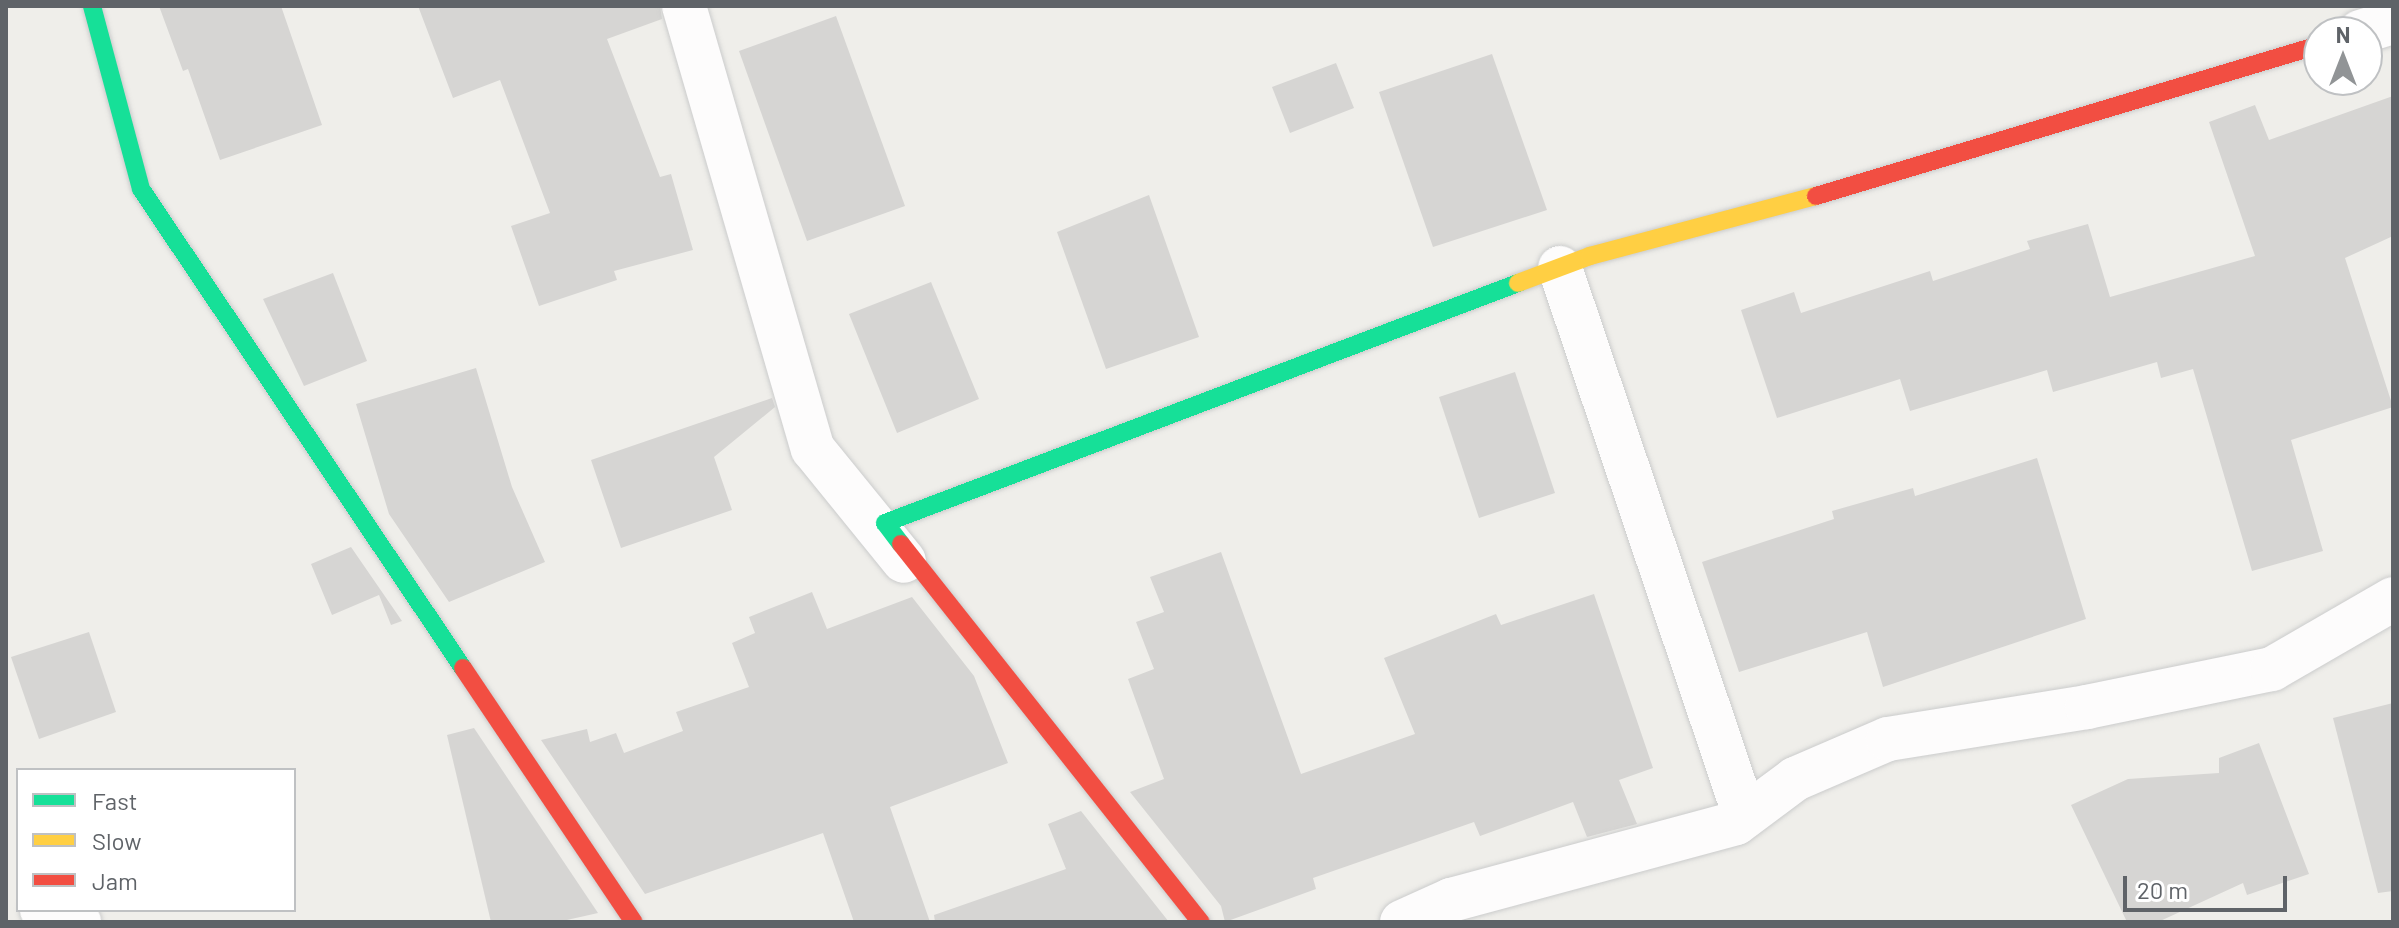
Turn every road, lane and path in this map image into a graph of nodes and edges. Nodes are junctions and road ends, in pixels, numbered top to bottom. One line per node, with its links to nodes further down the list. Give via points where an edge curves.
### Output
1 (92, 6): 9 (street, via 141,189)
2 (684, 6): 10 (street, via 813,449)
3 (2303, 50): 4 (street, via 1921,168)
4 (1560, 268): 6 (street); 10 (street, via 885,523)
5 (2393, 599): 6 (street, via 2272,669 2087,707 1888,739 1795,779)
6 (1745, 816): 11 (street, via 1451,900)
7 (48, 912): 8 (street)
8 (79, 922)
9 (634, 922)
10 (1200, 922)
11 (1402, 922)

